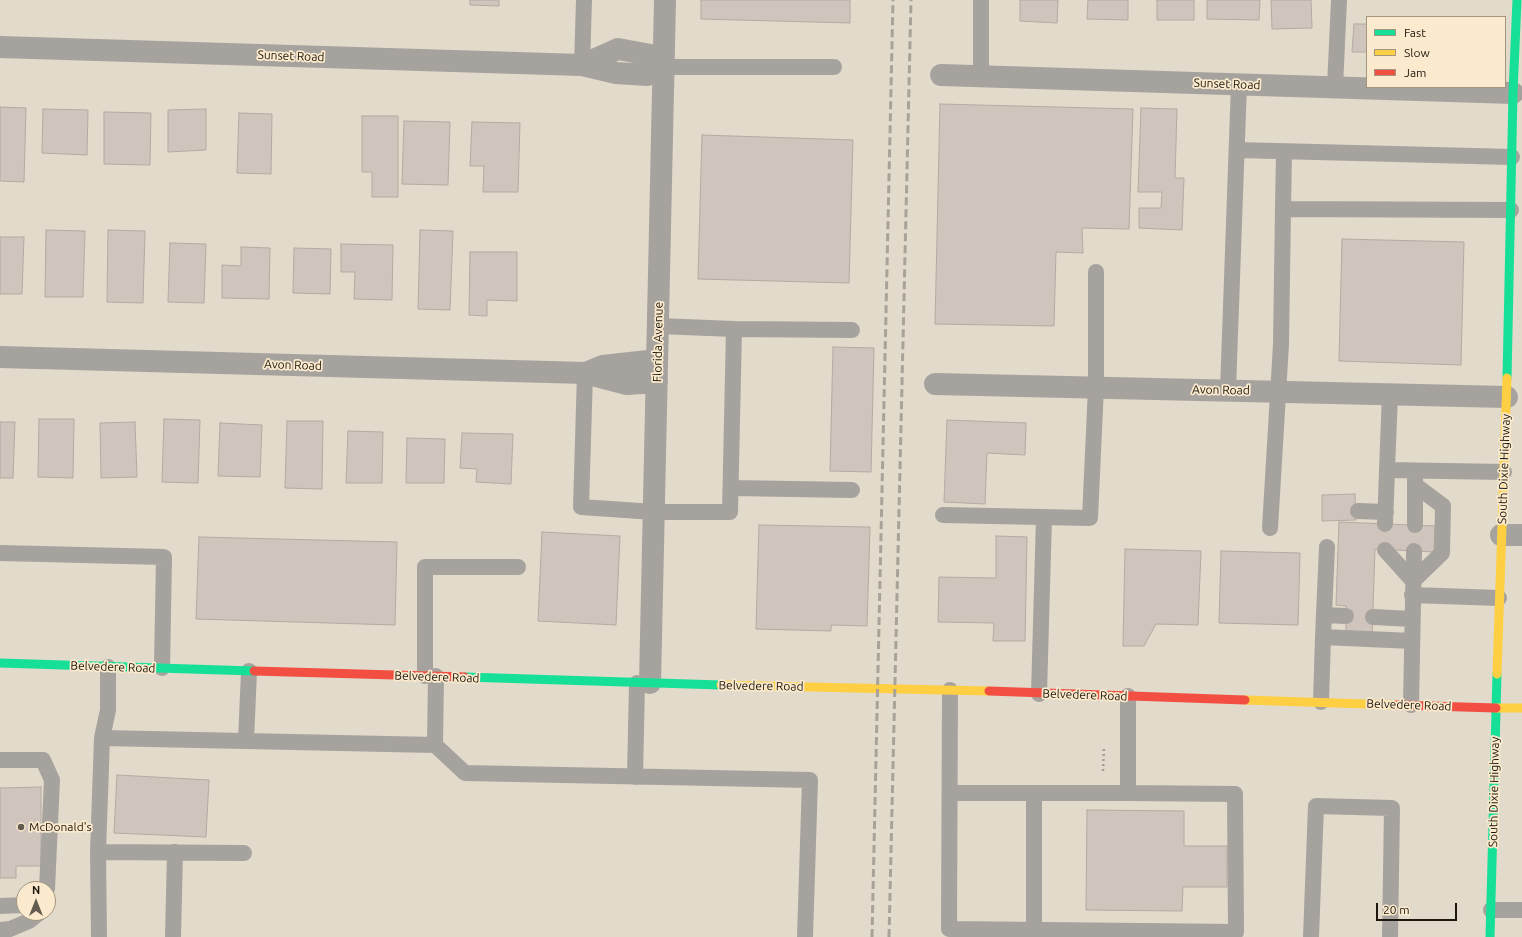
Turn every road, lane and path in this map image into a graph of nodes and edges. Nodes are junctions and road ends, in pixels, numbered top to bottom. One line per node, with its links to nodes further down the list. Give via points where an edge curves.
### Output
1 (584, 0): 7 (lane)
2 (665, 0): 8 (street, Florida Avenue)
3 (981, 0): 11 (lane)
4 (1339, 0): 13 (lane)
5 (1520, 0): 14 (main road, South Dixie Highway)
6 (0, 47): 7 (street, Sunset Road)
7 (582, 65): 8 (street, Sunset Road, via 618,49 656,56)
8 (664, 67): 9 (lane); 22 (street, Florida Avenue)
9 (834, 67)
10 (942, 75): 11 (street, Sunset Road)
11 (981, 76): 12 (street, Sunset Road)
12 (1239, 84): 13 (street, Sunset Road); 15 (lane)
13 (1335, 87): 14 (street, Sunset Road)
14 (1513, 93): 17 (main road, South Dixie Highway)
15 (1237, 150): 16 (lane); 32 (lane)
16 (1284, 152): 17 (lane); 18 (lane)
17 (1517, 158): 19 (main road, South Dixie Highway)
18 (1283, 209): 19 (lane); 33 (lane)
19 (1511, 210): 21 (main road, South Dixie Highway)
20 (1096, 272): 31 (lane)
21 (1515, 315): 27 (main road, South Dixie Highway)
22 (658, 326): 23 (lane); 26 (street, Florida Avenue)
23 (734, 329): 24 (lane); 39 (lane)
24 (852, 330)
25 (0, 356): 28 (street, Avon Road)
26 (657, 360): 28 (street, Avon Road, via 603,366); 29 (street, Florida Avenue)
27 (1515, 366): 35 (main road, South Dixie Highway)
28 (585, 373): 29 (street, Avon Road, via 626,384); 42 (lane, via 581,507)
29 (657, 382): 42 (street, Florida Avenue)
30 (935, 384): 31 (street, Avon Road)
31 (1096, 387): 32 (street, Avon Road); 44 (lane, via 1090,518)
32 (1228, 390): 33 (street, Avon Road)
33 (1279, 391): 34 (street, Avon Road); 46 (lane)
34 (1390, 394): 35 (street, Avon Road); 36 (lane)
35 (1507, 397): 37 (main road, South Dixie Highway)
36 (1387, 470): 38 (lane); 41 (lane, via 1386,518)
37 (1504, 472): 38 (lane); 47 (main road, South Dixie Highway)
38 (1415, 478): 45 (lane); 53 (lane, via 1443,506 1442,553)
39 (731, 488): 40 (lane); 42 (lane, via 730,512)
40 (852, 490)
41 (1358, 511)
42 (654, 512): 66 (street, Florida Avenue)
43 (943, 515): 44 (lane)
44 (1044, 517): 68 (lane)
45 (1414, 525)
46 (1270, 528)
47 (1512, 535): 54 (main road, South Dixie Highway)
48 (1327, 547): 55 (lane)
49 (1385, 550): 53 (lane)
50 (1414, 551): 53 (lane)
51 (0, 553): 63 (lane, via 164,558)
52 (518, 567): 65 (lane, via 424,567)
53 (1413, 588): 54 (lane); 58 (lane)
54 (1499, 598): 72 (main road, South Dixie Highway)
55 (1324, 615): 56 (lane); 59 (lane)
56 (1346, 616)
57 (1373, 617): 58 (lane)
58 (1412, 618): 60 (lane)
59 (1323, 637): 60 (lane); 70 (lane)
60 (1412, 641): 71 (lane)
61 (0, 663): 62 (main road, Belvedere Road)
62 (108, 667): 63 (main road, Belvedere Road); 74 (lane, via 108,710)
63 (162, 668): 64 (main road, Belvedere Road)
64 (249, 671): 65 (main road, Belvedere Road); 75 (lane)
65 (430, 676): 66 (main road, Belvedere Road); 77 (lane)
66 (643, 683): 67 (main road, Belvedere Road); 80 (lane)
67 (950, 690): 68 (main road, Belvedere Road); 81 (lane)
68 (1040, 694): 69 (main road, Belvedere Road)
69 (1128, 696): 70 (main road, Belvedere Road); 82 (lane)
70 (1321, 702): 71 (main road, Belvedere Road)
71 (1411, 705): 72 (main road, Belvedere Road)
72 (1496, 708): 73 (main road, Belvedere Road); 90 (main road, South Dixie Highway)
73 (1522, 708)
74 (102, 738): 75 (lane); 84 (lane)
75 (246, 741): 77 (lane)
76 (1104, 744): 79 (path)
77 (435, 745): 80 (lane, via 465,773)
78 (0, 760): 87 (lane, via 43,760 52,780)
79 (1102, 772)
80 (635, 778): 97 (lane, via 810,780)
81 (950, 793): 83 (lane); 94 (lane, via 949,929)
82 (1128, 793): 83 (lane); 94 (lane, via 1235,794 1236,932)
83 (1034, 794): 94 (lane)
84 (98, 852): 85 (lane); 95 (lane)
85 (175, 852): 86 (lane); 96 (lane)
86 (244, 853)
87 (47, 881)
88 (16, 905): 89 (lane)
89 (0, 906)
90 (1491, 910): 91 (lane); 100 (main road, South Dixie Highway)
91 (1522, 910)
92 (29, 921): 93 (lane, via 10,929)
93 (0, 930)
94 (1034, 930)
95 (99, 937)
96 (173, 937)
97 (805, 937)
98 (1310, 937): 99 (lane, via 1316,806 1392,808)
99 (1390, 937)
100 (1490, 937)

